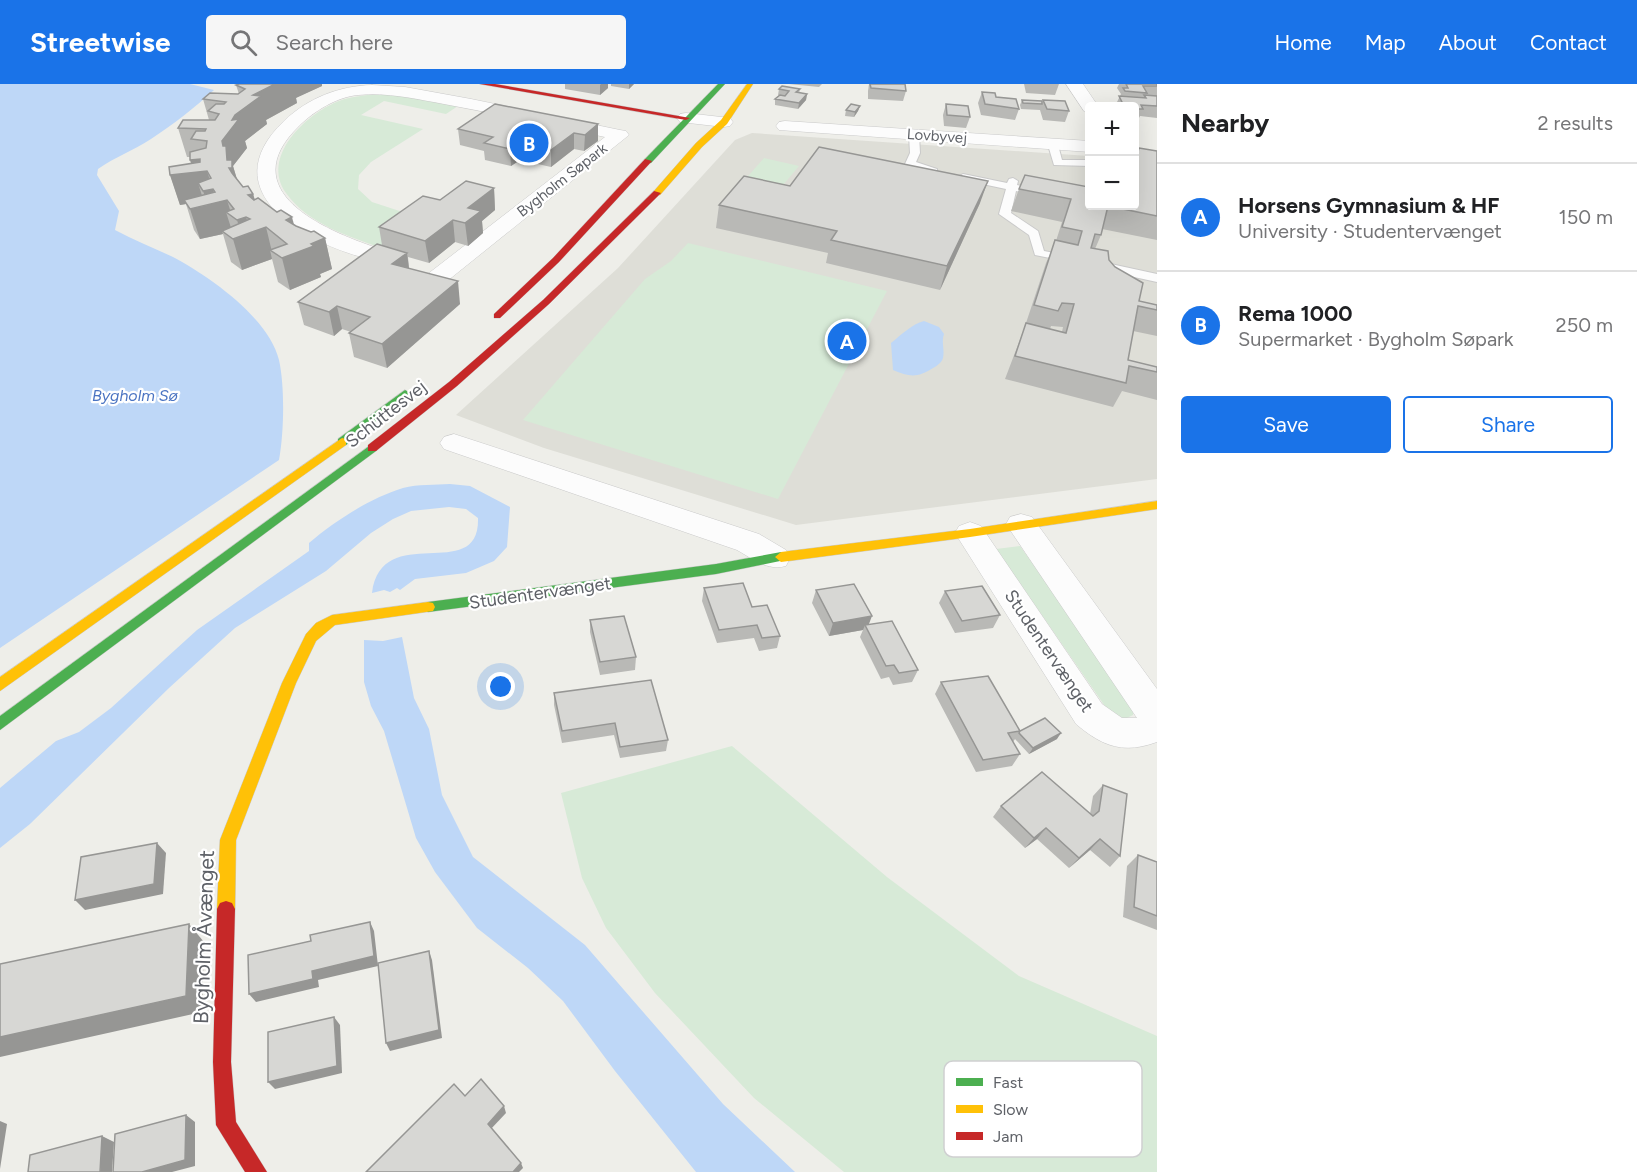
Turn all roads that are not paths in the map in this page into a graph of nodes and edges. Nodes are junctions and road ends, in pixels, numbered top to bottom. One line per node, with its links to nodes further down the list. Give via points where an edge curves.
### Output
1 (483, 84): 5 (main road)
2 (722, 84): 8 (main road)
3 (750, 84): 9 (main road, Schüttesvej)
4 (1074, 84): 6 (street)
5 (530, 92): 7 (street); 8 (main road)
6 (1087, 102)
7 (490, 107): 17 (street, Bygholm Søpark, via 397,91 358,90 340,93 299,117 276,139 265,165 267,183 278,201 296,219 325,236); 19 (street, Bygholm Søpark, via 620,135)
8 (686, 118): 9 (street); 20 (main road, via 572,245)
9 (724, 122): 29 (main road, Schüttesvej, via 555,294 453,384 326,484)
10 (785, 126): 11 (street, Lovbyvej)
11 (914, 135): 12 (street, Lovbyvej); 15 (lane, via 911,166)
12 (1053, 145): 13 (street, Lovbyvej); 14 (lane, via 1058,163)
13 (1085, 147)
14 (1085, 163)
15 (1012, 184): 16 (lane); 18 (lane, via 1005,214 1034,233 1039,252)
16 (1085, 203)
17 (369, 253)
18 (1157, 278)
19 (428, 285)
20 (489, 322)
21 (420, 382): 28 (main road, Schüttesvej, via 310,466)
22 (454, 443): 26 (street, via 670,510 748,542)
23 (1157, 505): 24 (main road, Studentervænget)
24 (1021, 524): 25 (main road, Studentervænget); 25 (street, Studentervænget, via 1150,707 1156,718 1152,729 1123,735 1089,714)
25 (970, 533): 26 (main road, Studentervænget)
26 (775, 558): 27 (main road, Studentervænget, via 332,620)
27 (311, 638): 30 (main road, Bygholm Åvænget, via 289,683 228,840 222,1062 226,1125)
28 (0, 686)
29 (0, 724)
30 (257, 1172)

